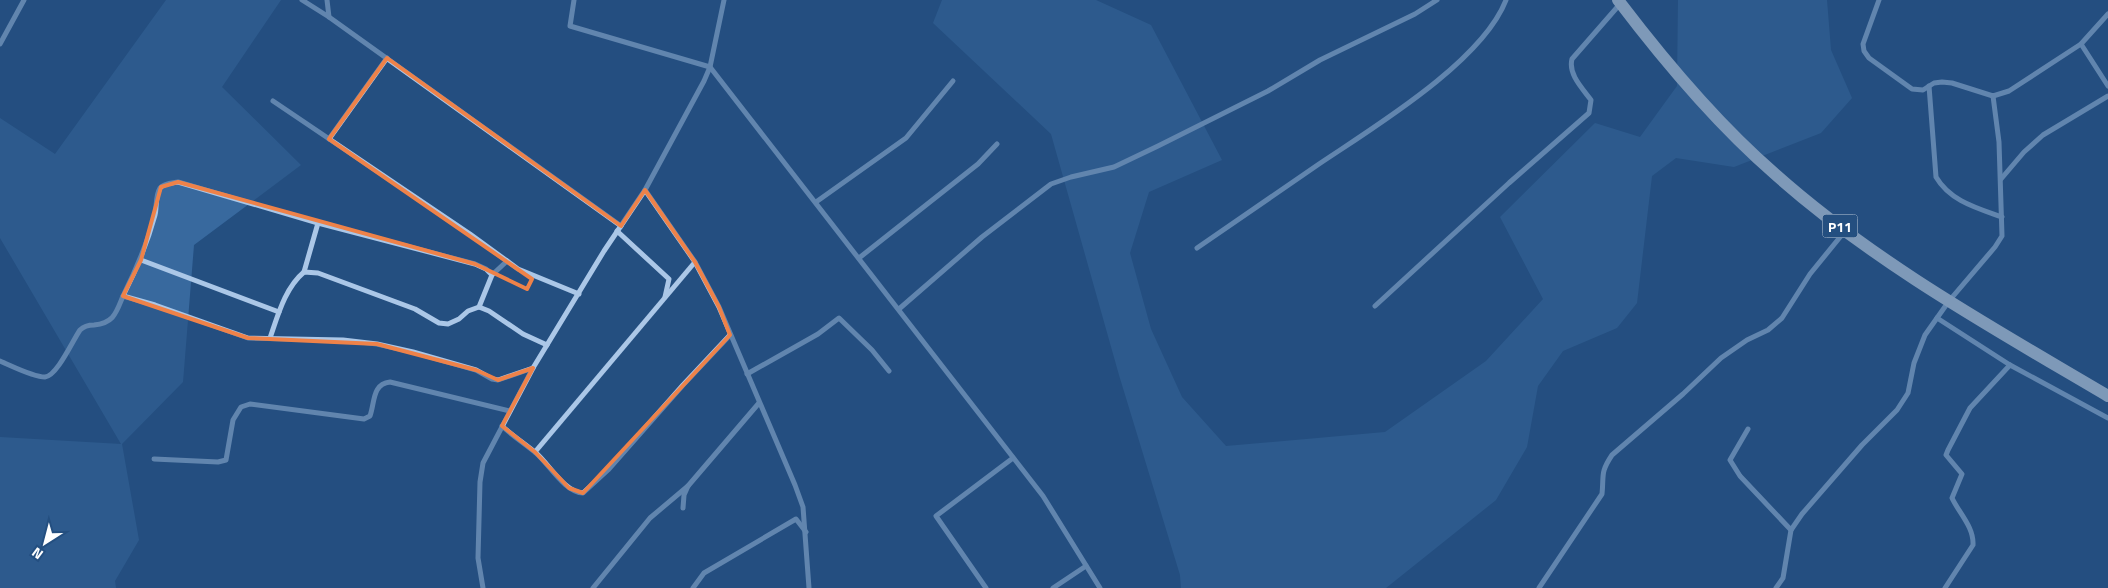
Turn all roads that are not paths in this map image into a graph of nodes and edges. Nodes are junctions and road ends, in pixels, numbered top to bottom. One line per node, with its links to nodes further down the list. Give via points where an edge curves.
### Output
1 (24, 0): 12 (street)
2 (302, 0): 11 (street)
3 (327, 0): 11 (street)
4 (574, 0): 15 (street, via 570,26)
5 (724, 0): 15 (street)
6 (1437, 0): 45 (street, via 1320,60 1268,91 1114,167 1051,184 982,237)
7 (1506, 0): 32 (street, via 1500,14 1467,54 1405,105)
8 (1879, 0): 17 (street, via 1863,44 1864,51 1912,89 1918,91)
9 (1619, 2): 30 (main road, P11, via 1674,70 1731,132 1774,174); 43 (street, via 1572,58 1570,66 1574,76 1590,100 1589,113)
10 (2108, 14): 13 (street)
11 (329, 17): 14 (street)
12 (0, 44)
13 (2081, 44): 18 (street); 19 (street, via 2008,91)
14 (387, 58): 22 (street); 29 (street)
15 (710, 67): 25 (street); 26 (street)
16 (953, 81): 26 (street, via 906,138)
17 (1929, 86): 19 (street, via 1952,82); 27 (street, via 1936,178 1942,188 1955,198)
18 (2108, 86)
19 (1993, 96): 24 (street)
20 (2108, 96): 24 (street, via 2043,134)
21 (273, 101): 22 (street)
22 (329, 139): 35 (street)
23 (997, 144): 33 (street, via 978,164)
24 (2000, 179): 27 (street)
25 (645, 190): 29 (street); 36 (street)
26 (816, 202): 33 (street)
27 (2002, 217): 42 (street, via 2002,236)
28 (318, 223): 34 (street, via 178,182 166,184 158,194 156,213); 37 (street); 38 (street, via 475,264)
29 (621, 226): 31 (street)
30 (1845, 230): 42 (main road, P11); 78 (street, via 1810,274 1782,318 1721,358 1612,455 1604,467 1602,494)
31 (617, 231): 39 (street); 41 (street, via 669,279)
32 (1197, 248)
33 (859, 258): 45 (street)
34 (141, 260): 40 (street); 46 (street)
35 (506, 260): 38 (street); 39 (street, via 518,269)
36 (695, 262): 41 (street); 48 (street)
37 (304, 272): 44 (street, via 318,273 409,307 439,323 448,324); 46 (street, via 296,280)
38 (492, 275): 44 (street)
39 (579, 294): 50 (street)
40 (123, 296): 49 (street, via 238,336); 51 (street, via 112,319 80,330 54,373 45,377)
41 (665, 297): 62 (street)
42 (1949, 301): 47 (street); 56 (main road, P11)
43 (1375, 306)
44 (478, 307): 50 (street)
45 (899, 309): 63 (street)
46 (279, 312): 49 (street)
47 (1937, 318): 52 (street); 67 (street, via 1922,342 1908,393 1897,410 1825,486)
48 (730, 335): 55 (street); 62 (street, via 583,493 569,488)
49 (270, 338): 53 (street, via 377,344 476,370 498,380)
50 (547, 345): 53 (street)
51 (0, 361)
52 (2010, 365): 59 (street); 79 (street, via 1970,408 1946,455 1962,474 1952,498 1970,529 1974,545)
53 (532, 368): 58 (street)
54 (889, 371): 55 (street, via 839,318 818,334)
55 (747, 374): 57 (street)
56 (2108, 396)
57 (759, 403): 65 (street); 68 (street, via 804,507)
58 (510, 412): 60 (street); 64 (street, via 390,382 378,386 370,416 364,419 250,404 241,407 233,420 226,460)
59 (2108, 418)
60 (502, 426): 62 (street); 71 (street, via 483,463 480,482 478,558)
61 (1748, 429): 67 (street, via 1730,460 1740,476)
62 (535, 452)
63 (1013, 458): 69 (street, via 1043,496); 75 (street, via 936,516)
64 (154, 459)
65 (688, 486): 66 (street); 72 (street, via 650,518)
66 (683, 508)
67 (1792, 530): 70 (street)
68 (806, 532): 73 (street, via 796,519 704,573); 74 (street)
69 (1086, 566): 76 (street); 77 (street)
70 (1780, 587)
71 (484, 588)
72 (593, 588)
73 (693, 588)
74 (808, 588)
75 (986, 588)
76 (1053, 588)
77 (1100, 588)
78 (1539, 588)
79 (1945, 588)

